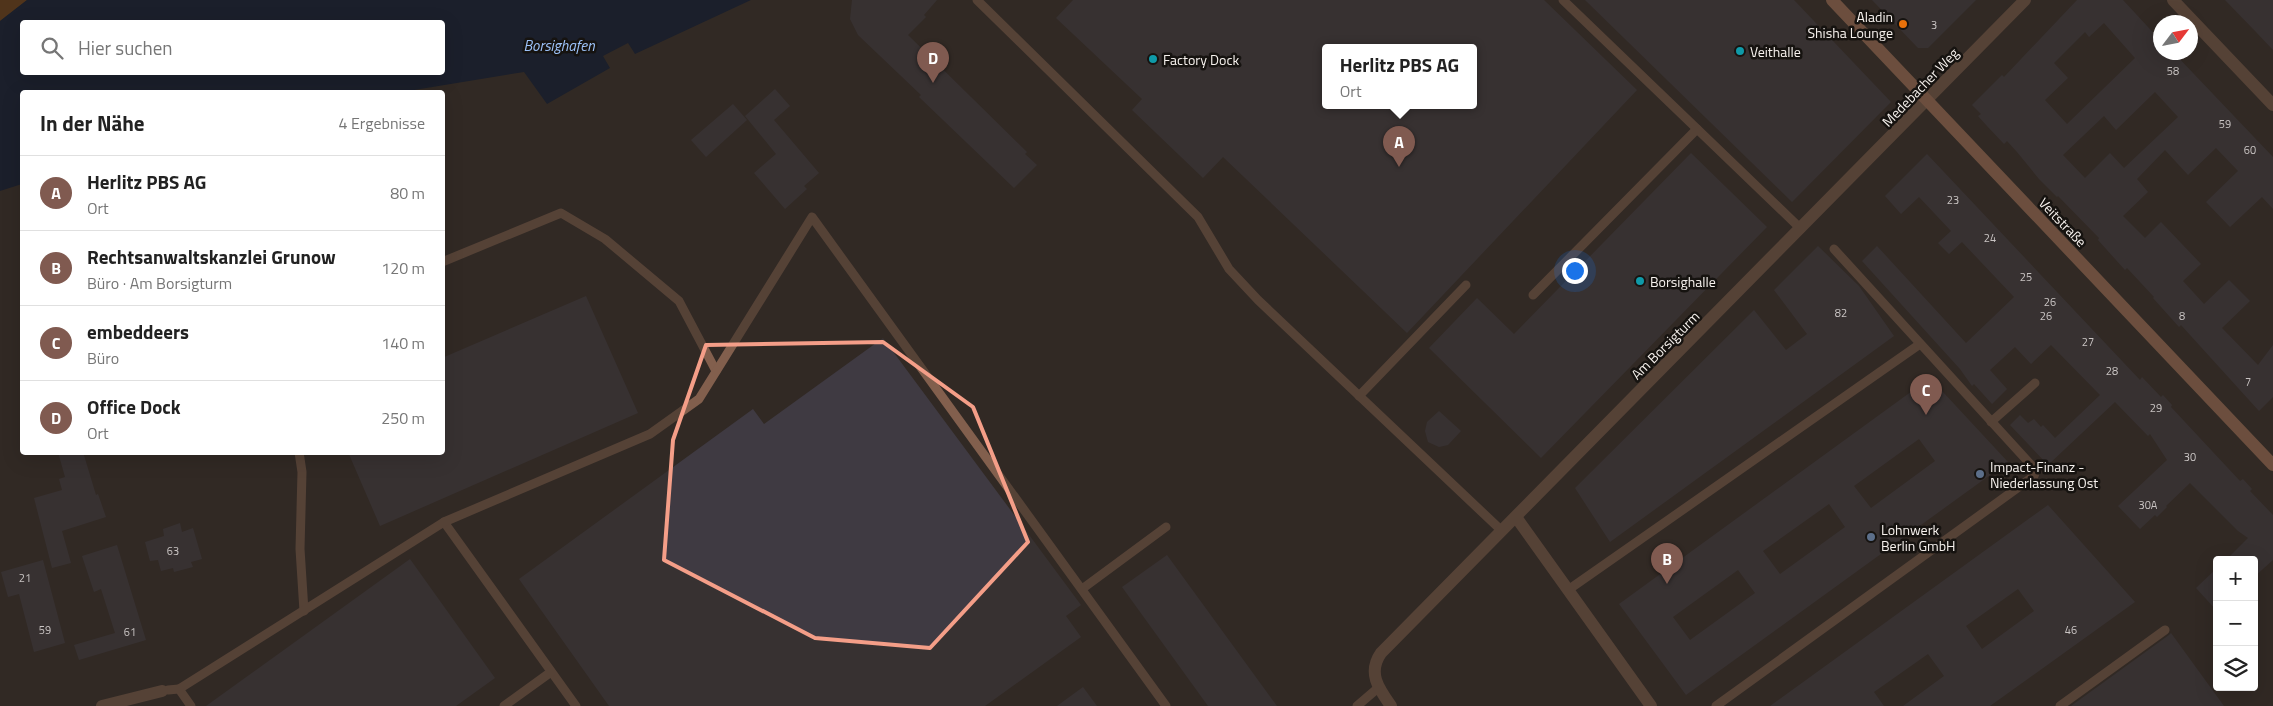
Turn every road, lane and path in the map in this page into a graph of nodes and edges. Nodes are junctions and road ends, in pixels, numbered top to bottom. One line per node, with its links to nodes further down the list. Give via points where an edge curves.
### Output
1 (977, 0): 18 (lane, via 1198,216 1229,269)
2 (1563, 0): 8 (lane)
3 (1832, 0): 6 (street, Veitstraße)
4 (2025, 0): 6 (street, Medebacher Weg)
5 (2173, 0): 7 (street)
6 (1928, 101): 9 (street, Medebacher Weg); 21 (street, Veitstraße)
7 (2273, 104)
8 (1697, 129): 10 (lane); 14 (lane)
9 (1836, 194): 10 (street, Am Borsigturm)
10 (1801, 229): 22 (street, Am Borsigturm)
11 (1834, 250): 15 (lane)
12 (445, 261): 16 (lane, via 561,213 605,239 679,301)
13 (1466, 285): 18 (lane)
14 (1533, 295)
15 (1920, 344): 19 (lane); 27 (lane)
16 (716, 371): 23 (lane, via 699,399 650,434); 26 (lane, via 812,217)
17 (2036, 383): 19 (lane)
18 (1359, 396): 25 (lane)
19 (1991, 422): 42 (lane, via 2032,466 2034,476)
20 (299, 455): 28 (lane)
21 (2272, 461)
22 (1516, 517): 25 (street, Am Borsigturm); 27 (street)
23 (444, 522): 28 (lane); 30 (lane)
24 (1166, 527): 26 (lane)
25 (1502, 531): 31 (street, Am Borsigturm, via 1381,653 1374,670)
26 (1082, 589): 38 (lane)
27 (1568, 590): 41 (street)
28 (304, 611): 32 (lane)
29 (2165, 630): 43 (lane)
30 (552, 672): 36 (lane); 37 (lane)
31 (1378, 688): 39 (lane); 40 (street)
32 (179, 689): 33 (lane); 35 (lane)
33 (165, 690): 34 (street)
34 (102, 706)
35 (191, 706)
36 (504, 706)
37 (576, 706)
38 (1166, 706)
39 (1357, 706)
40 (1391, 706)
41 (1651, 706)
42 (1716, 706)
43 (2060, 706)

